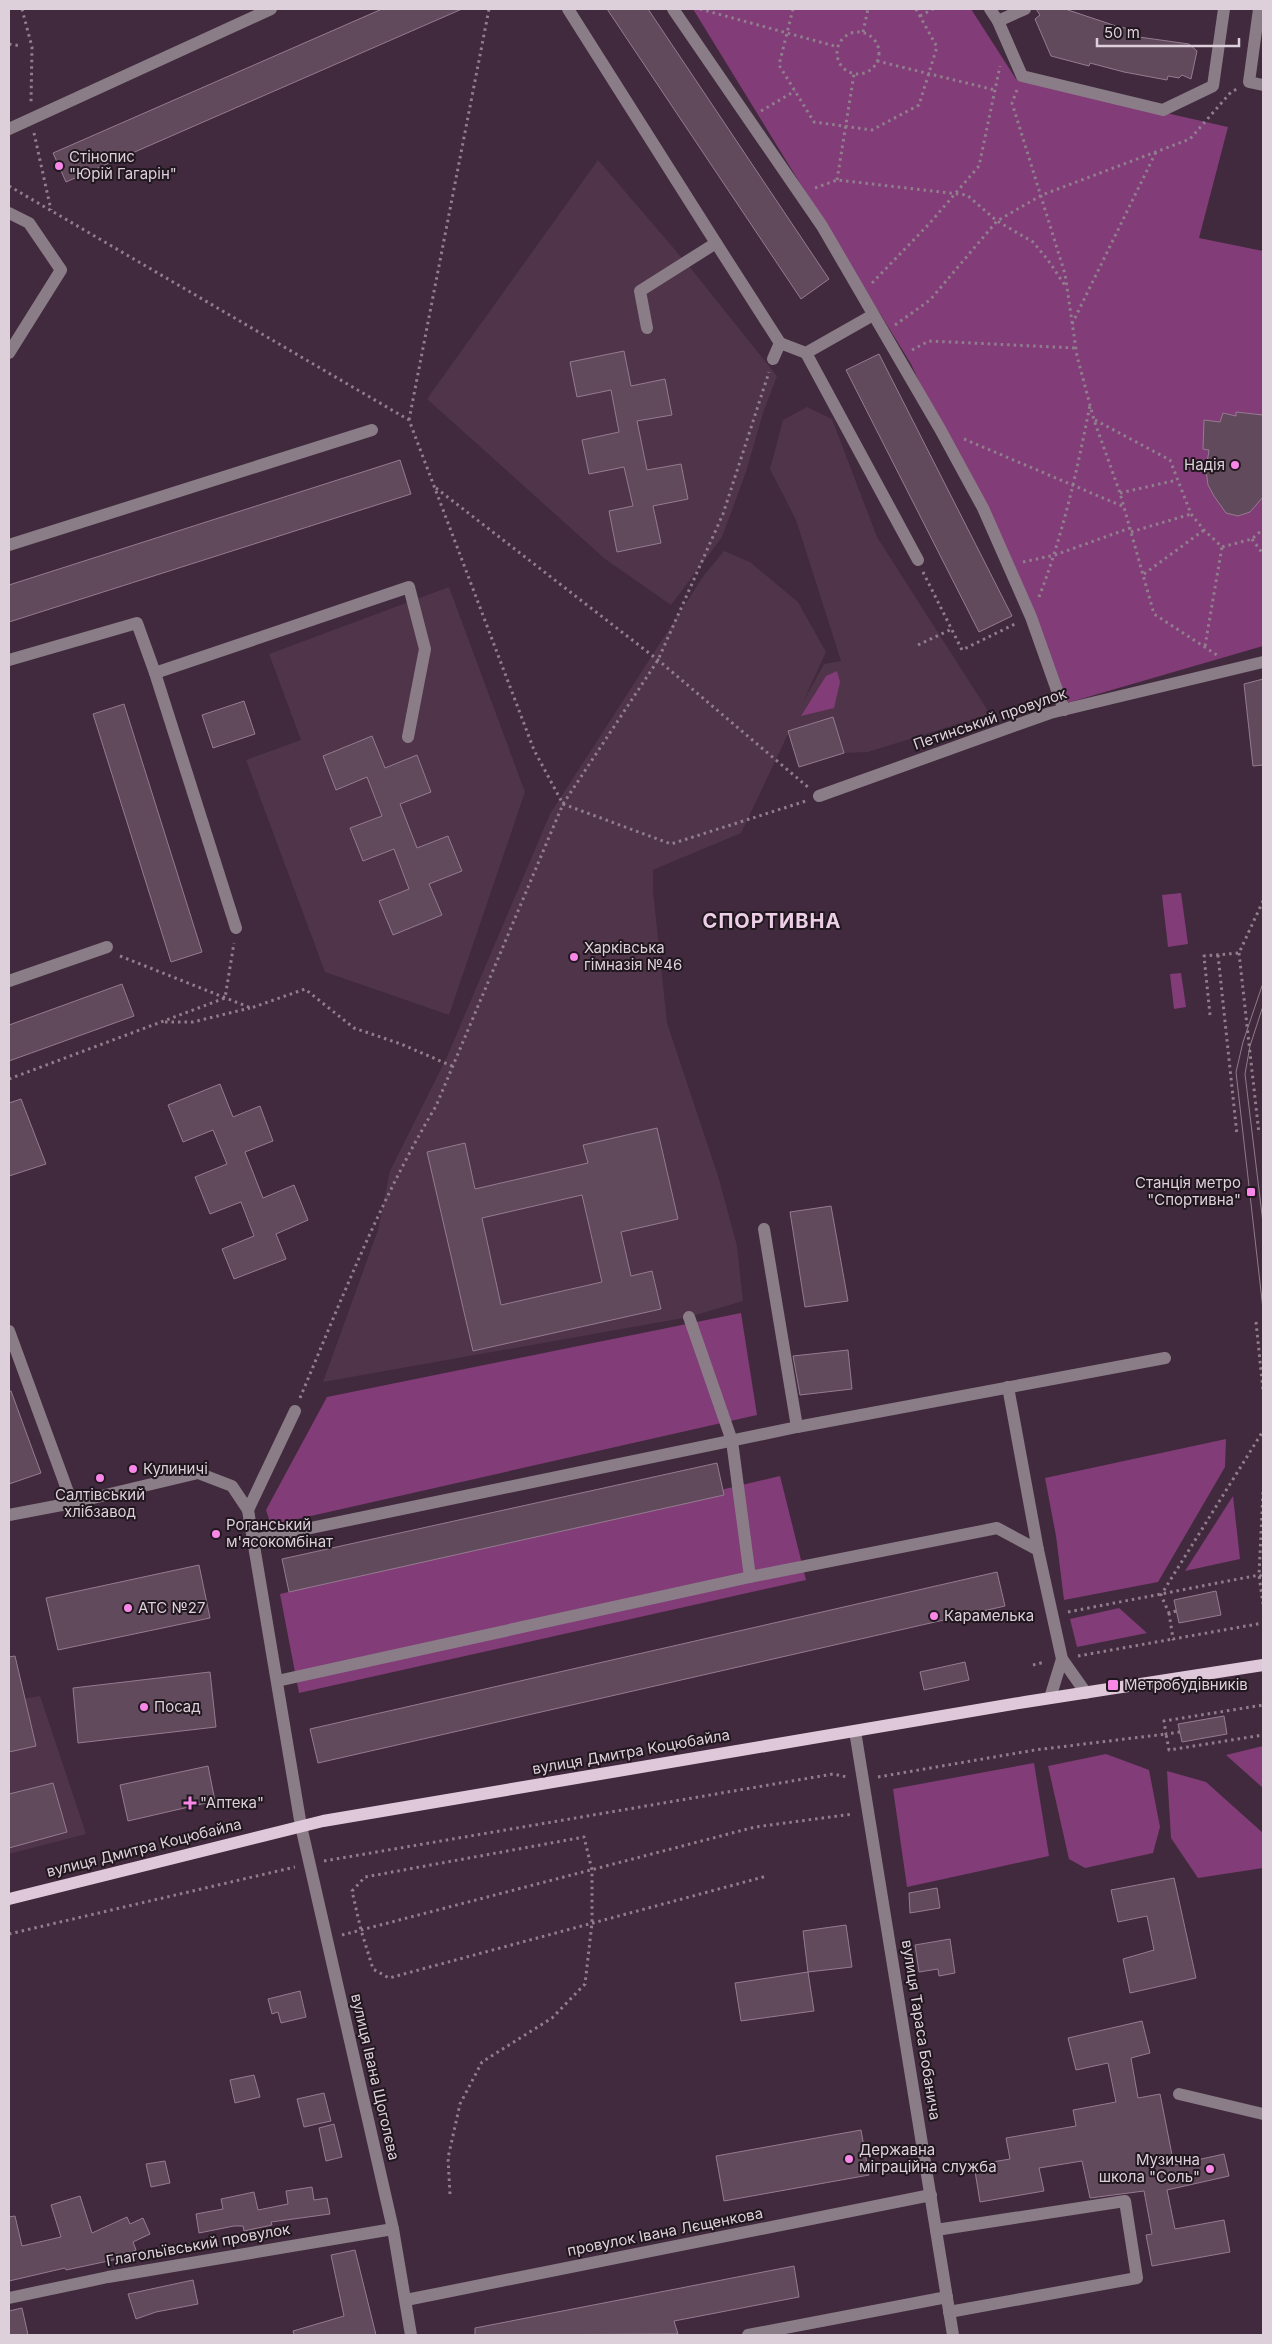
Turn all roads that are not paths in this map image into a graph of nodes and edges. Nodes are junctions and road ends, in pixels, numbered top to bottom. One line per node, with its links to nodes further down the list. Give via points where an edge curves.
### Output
1 (272, 9): 10 (street)
2 (568, 9): 12 (street)
3 (672, 9): 13 (street, via 801,194)
4 (990, 9): 8 (street)
5 (1025, 9): 8 (street)
6 (1224, 9): 8 (street, via 1213,86 1163,110 1022,76)
7 (1259, 9): 9 (street, via 1249,82)
8 (998, 21)
9 (1263, 85)
10 (9, 129)
11 (9, 213): 16 (street, via 30,223 61,270)
12 (716, 243): 14 (street, via 640,291); 15 (street)
13 (873, 314): 17 (street); 25 (street, via 983,508 1031,617)
14 (648, 328)
15 (780, 343): 17 (street); 18 (street)
16 (9, 353)
17 (806, 353): 21 (street)
18 (773, 359)
19 (372, 430): 20 (street)
20 (9, 545)
21 (918, 560)
22 (9, 660): 24 (street, via 137,623)
23 (1263, 662): 25 (street, Петинський провулок)
24 (155, 673): 26 (street, via 409,587 425,648); 28 (street)
25 (1064, 710): 27 (street, Петинський провулок)
26 (408, 737)
27 (818, 796)
28 (236, 928)
29 (112, 951): 30 (street)
30 (9, 982)
31 (764, 1228): 37 (street)
32 (689, 1316): 38 (street)
33 (9, 1331): 39 (street)
34 (1164, 1358): 35 (street)
35 (1008, 1387): 37 (street); 43 (street)
36 (295, 1411): 40 (street)
37 (796, 1427): 38 (street)
38 (732, 1441): 42 (street); 44 (street)
39 (72, 1503): 40 (street, via 198,1473 232,1486); 41 (street)
40 (248, 1510): 42 (street, вулиця Івана Щоголєва)
41 (9, 1515)
42 (253, 1540): 47 (street, вулиця Івана Щоголєва)
43 (1038, 1550): 44 (street, via 997,1528); 45 (street)
44 (750, 1577): 47 (street)
45 (1062, 1658): 48 (street); 49 (street)
46 (1263, 1665): 48 (main road, вулиця Дмитра Коцюбайла)
47 (277, 1682): 51 (street, вулиця Івана Щоголєва)
48 (1086, 1693): 49 (main road, вулиця Дмитра Коцюбайла)
49 (1050, 1698): 50 (main road, вулиця Дмитра Коцюбайла)
50 (855, 1731): 51 (main road, вулиця Дмитра Коцюбайла); 55 (street, вулиця Тараса Бобанича)
51 (301, 1826): 52 (main road, вулиця Дмитра Коцюбайла); 56 (street, вулиця Івана Щоголєва)
52 (9, 1898)
53 (1179, 2094): 54 (street)
54 (1263, 2114)
55 (931, 2195): 57 (street, вулиця Тараса Бобанича); 60 (street, провулок Івана Лєщенкова)
56 (393, 2229): 59 (street, Глагольївський провулок, via 108,2277); 60 (street, вулиця Івана Щоголєва)
57 (936, 2230): 58 (street, вулиця Тараса Бобанича); 61 (street, via 1125,2201 1137,2278)
58 (947, 2297): 61 (street, вулиця Тараса Бобанича); 63 (street)
59 (9, 2298)
60 (406, 2300): 62 (street, вулиця Івана Щоголєва)
61 (949, 2312): 64 (street, вулиця Тараса Бобанича)
62 (411, 2335)
63 (748, 2335)
64 (953, 2335)

